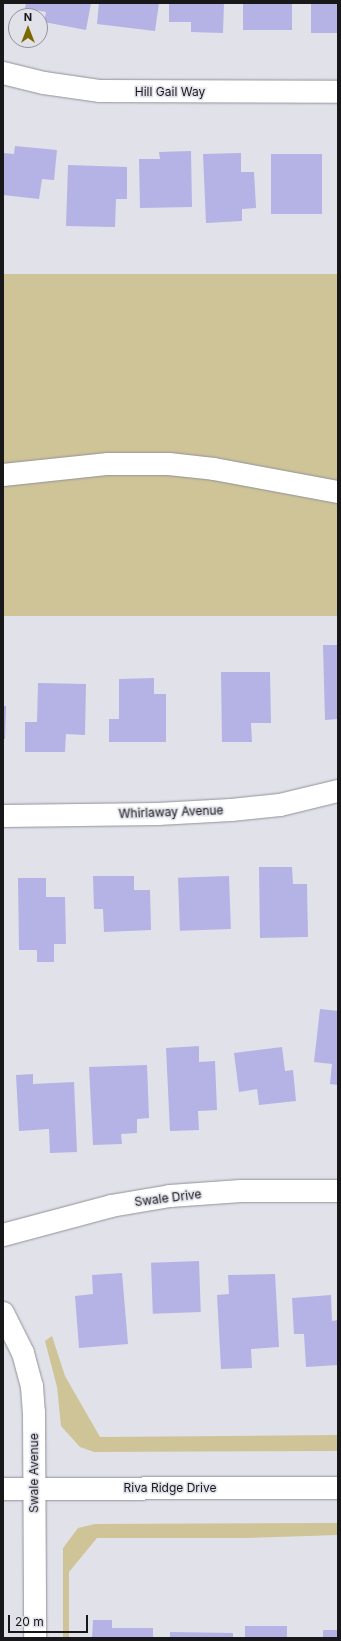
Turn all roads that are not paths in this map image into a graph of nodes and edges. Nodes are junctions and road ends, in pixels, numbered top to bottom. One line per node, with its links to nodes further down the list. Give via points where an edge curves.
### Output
1 (3, 73): 2 (street, Hill Gail Way, via 44,83 100,91)
2 (338, 92)
3 (3, 474): 4 (street, via 108,464 169,464 214,468)
4 (338, 492)
5 (338, 791): 6 (street, Whirlaway Avenue, via 280,805 231,810 158,814)
6 (3, 816)
7 (338, 1191): 8 (street, Swale Drive, via 241,1191 170,1196 111,1206)
8 (3, 1235)
9 (3, 1313): 10 (street, Swale Avenue, via 23,1353 32,1386)
10 (35, 1488): 11 (street, Riva Ridge Drive); 12 (street, Riva Ridge Drive); 13 (street, Swale Avenue)
11 (338, 1488)
12 (3, 1489)
13 (35, 1638)

